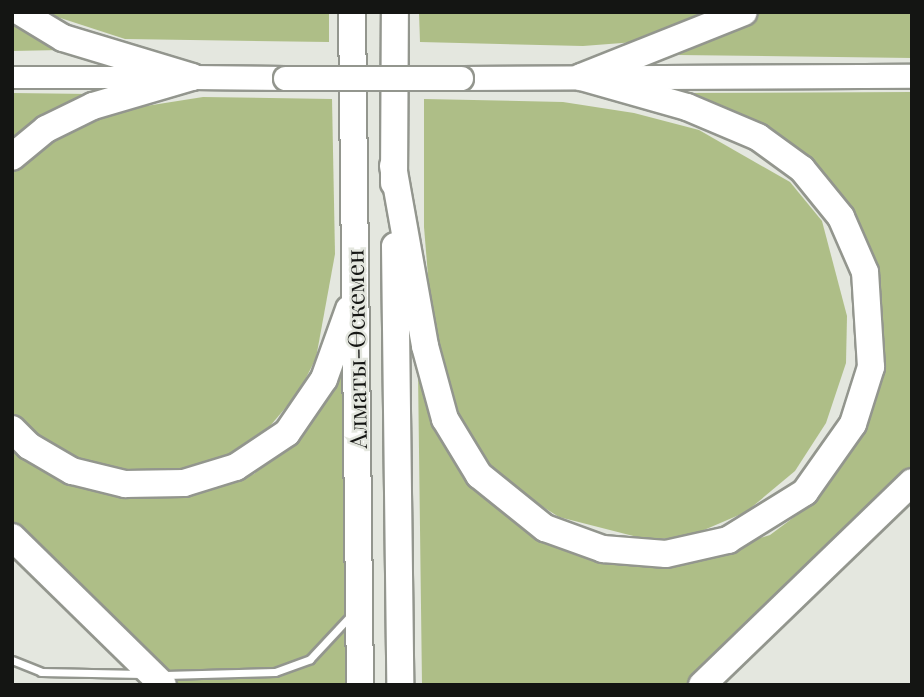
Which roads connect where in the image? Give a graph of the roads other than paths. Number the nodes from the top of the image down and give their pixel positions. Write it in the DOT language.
graph roads {
  1 [pos="20,12"];
  2 [pos="352,12"];
  3 [pos="395,12"];
  4 [pos="744,12"];
  5 [pos="912,76"];
  6 [pos="12,77"];
  7 [pos="192,77"];
  8 [pos="581,77"];
  9 [pos="12,157"];
  10 [pos="393,166"];
  11 [pos="356,290"];
  12 [pos="12,429"];
  13 [pos="912,482"];
  14 [pos="12,537"];
  15 [pos="358,605"];
  16 [pos="12,660"];
  17 [pos="158,680"];
  18 [pos="360,685"];
  19 [pos="400,685"];
  20 [pos="702,685"];
  1 -- 7 [label="highway"];
  2 -- 11 [label="highway, Алматы-Өскемен"];
  3 -- 10 [label="highway, Алматы-Өскемен"];
  4 -- 8 [label="highway"];
  5 -- 8 [label="main road"];
  6 -- 7 [label="main road"];
  7 -- 8 [label="main road, bridge"];
  7 -- 9 [label="highway"];
  8 -- 10 [label="highway"];
  10 -- 19 [label="highway, Алматы-Өскемен"];
  11 -- 12 [label="highway"];
  11 -- 15 [label="highway, Алматы-Өскемен"];
  13 -- 20 [label="highway"];
  14 -- 17 [label="highway"];
  15 -- 17 [label="lane"];
  15 -- 18 [label="highway, Алматы-Өскемен"];
  16 -- 17 [label="lane"];
}
